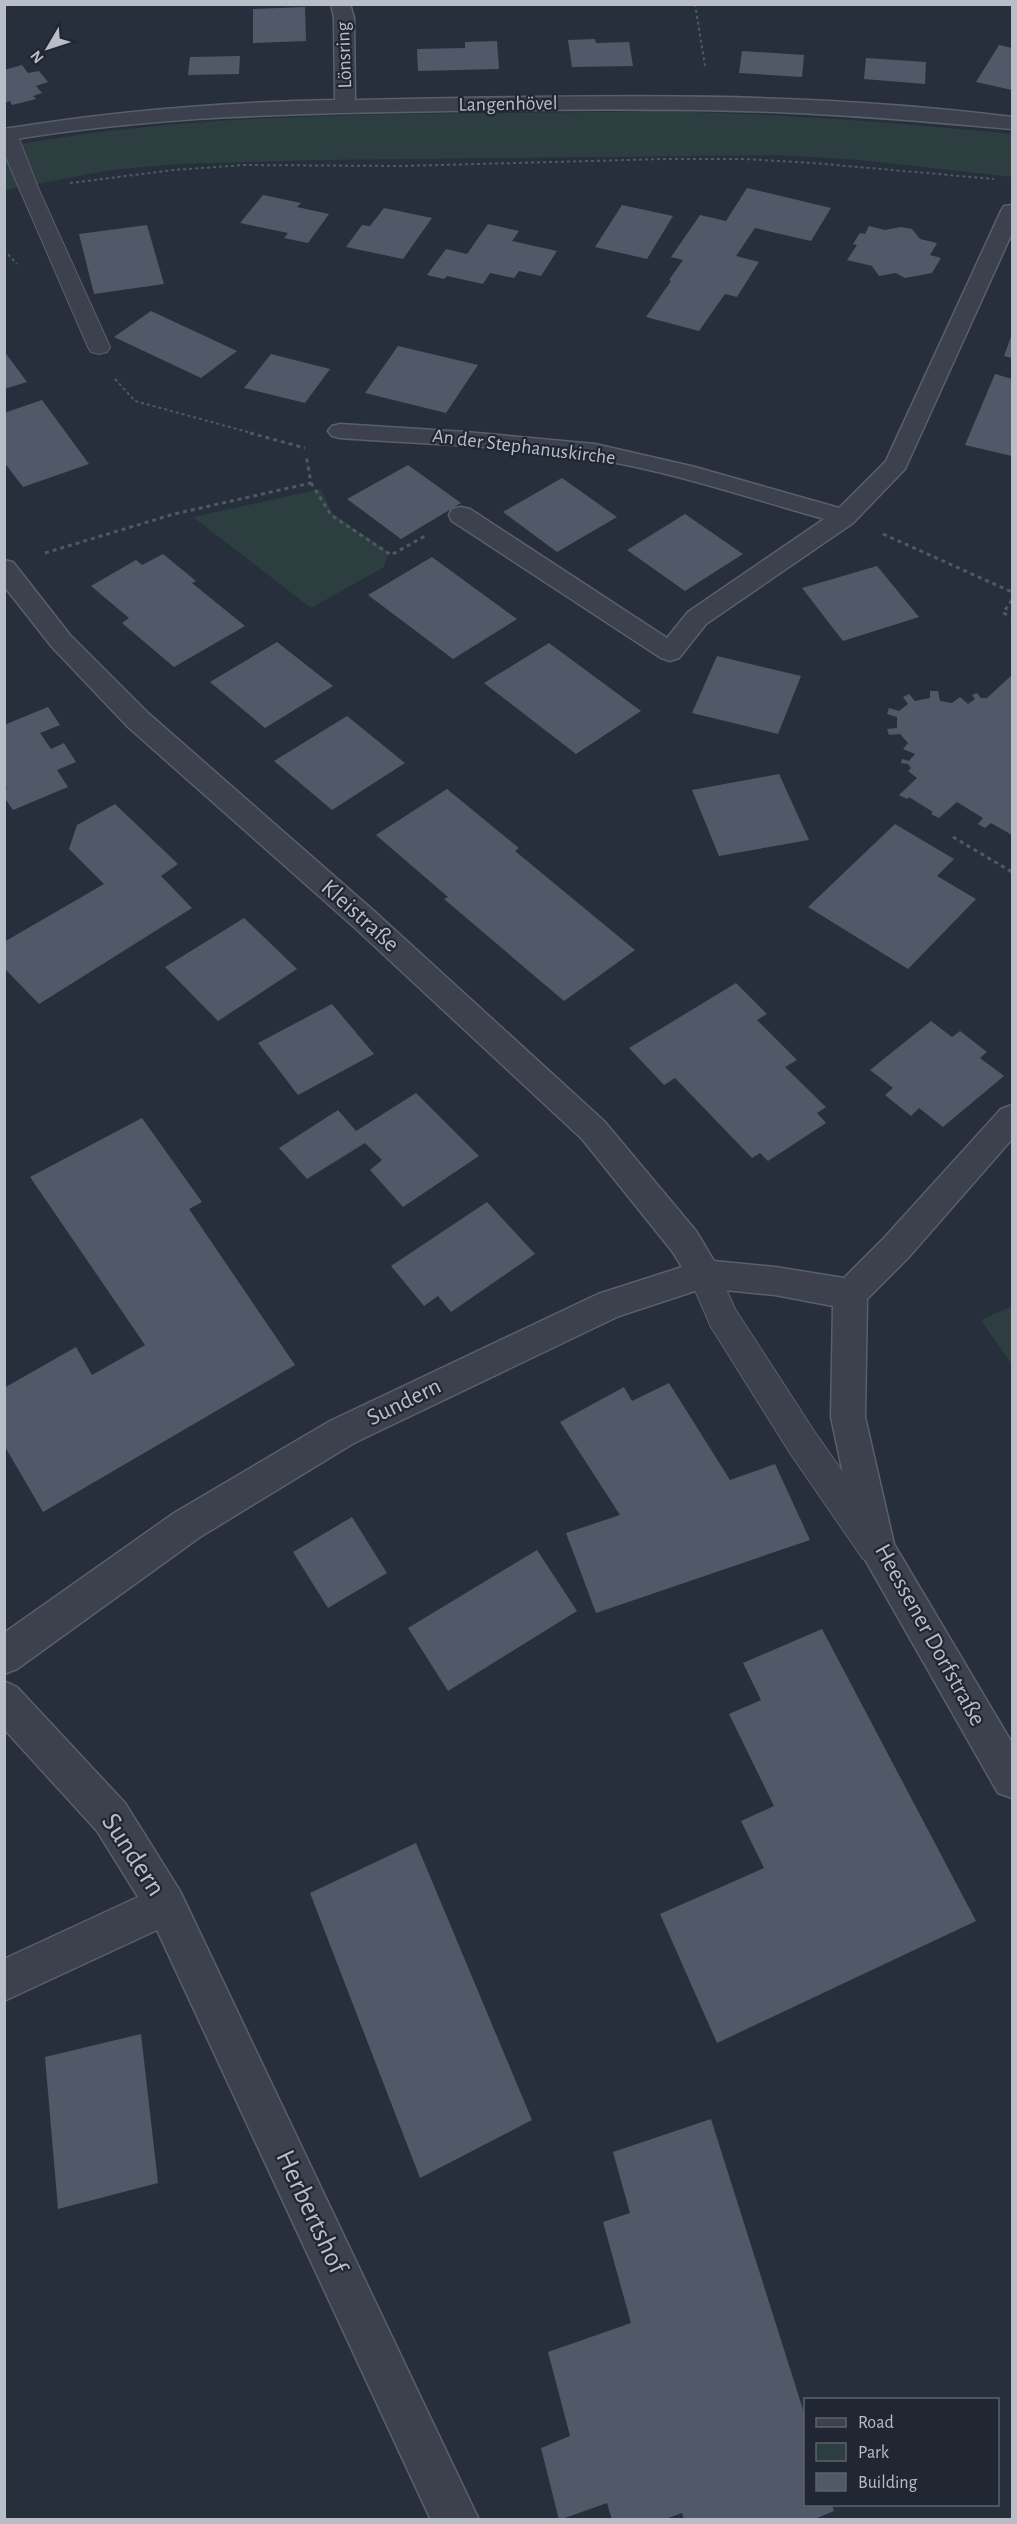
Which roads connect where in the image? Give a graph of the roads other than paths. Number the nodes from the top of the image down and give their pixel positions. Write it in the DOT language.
graph roads {
  1 [pos="340,4"];
  2 [pos="345,105"];
  3 [pos="1012,123"];
  4 [pos="6,134"];
  5 [pos="1012,211"];
  6 [pos="99,347"];
  7 [pos="340,430"];
  8 [pos="461,515"];
  9 [pos="844,517"];
  10 [pos="4,567"];
  11 [pos="1012,1118"];
  12 [pos="704,1274"];
  13 [pos="850,1294"];
  14 [pos="877,1549"];
  15 [pos="4,1656"];
  16 [pos="4,1700"];
  17 [pos="1012,1779"];
  18 [pos="166,1905"];
  19 [pos="4,1981"];
  20 [pos="456,2520"];
  1 -- 2 [label="street, Lönsring"];
  2 -- 3 [label="street, Langenhövel"];
  2 -- 4 [label="street, Langenhövel"];
  4 -- 6 [label="lane"];
  5 -- 9 [label="street"];
  7 -- 9 [label="street, An der Stephanuskirche"];
  8 -- 9 [label="street"];
  10 -- 12 [label="street, Kleistraße"];
  11 -- 13 [label="street"];
  12 -- 13 [label="street, Sundern"];
  12 -- 14 [label="lane"];
  12 -- 15 [label="street, Sundern"];
  13 -- 14 [label="street, Heessener Dorfstraße"];
  14 -- 17 [label="street, Heessener Dorfstraße"];
  16 -- 18 [label="street, Sundern"];
  18 -- 19 [label="street, Sundern"];
  18 -- 20 [label="street, Herbertshof"];
}
